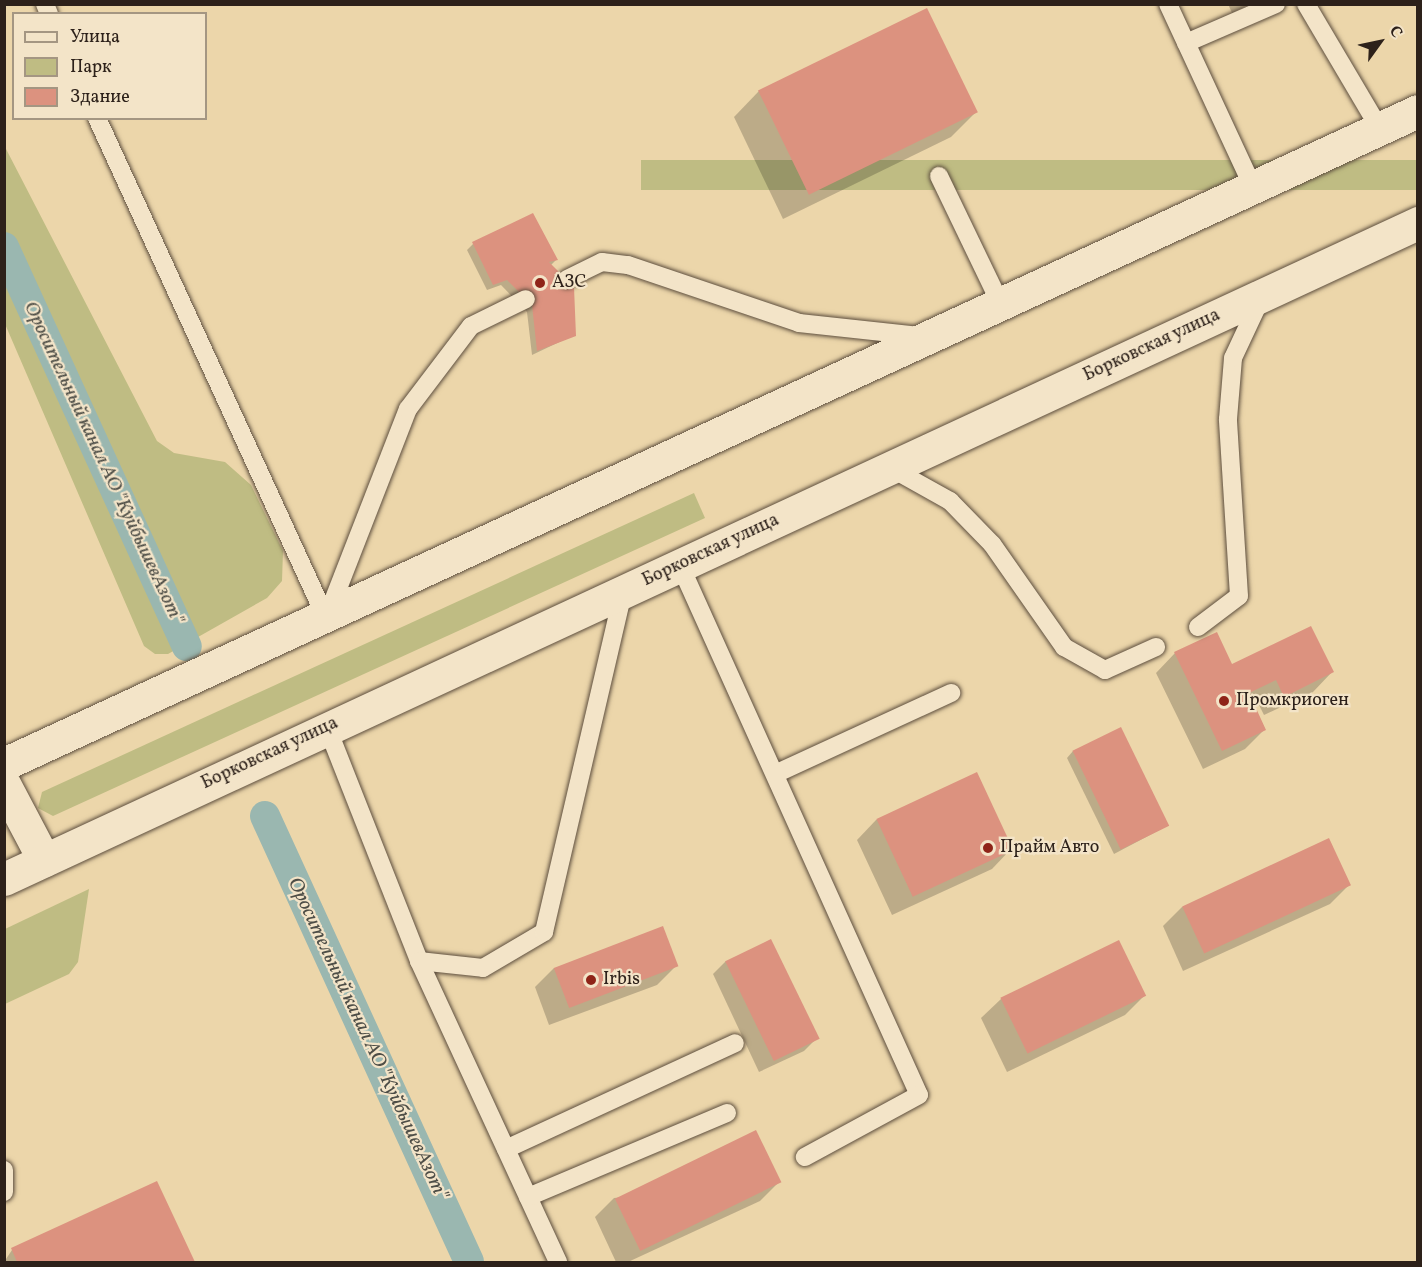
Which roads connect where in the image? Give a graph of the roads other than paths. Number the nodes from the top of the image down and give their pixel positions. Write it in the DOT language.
graph roads {
  1 [pos="1168,4"];
  2 [pos="1276,4"];
  3 [pos="1306,4"];
  4 [pos="1186,43"];
  5 [pos="1418,111"];
  6 [pos="98,120"];
  7 [pos="1380,129"];
  8 [pos="939,176"];
  9 [pos="1253,187"];
  10 [pos="1418,223"];
  11 [pos="567,279"];
  12 [pos="1263,294"];
  13 [pos="526,299"];
  14 [pos="1000,303"];
  15 [pos="927,337"];
  16 [pos="889,467"];
  17 [pos="680,565"];
  18 [pos="623,592"];
  19 [pos="326,618"];
  20 [pos="1198,627"];
  21 [pos="1156,647"];
  22 [pos="951,693"];
  23 [pos="327,728"];
  24 [pos="4,764"];
  25 [pos="775,774"];
  26 [pos="4,784"];
  27 [pos="44,860"];
  28 [pos="4,879"];
  29 [pos="419,962"];
  30 [pos="735,1043"];
  31 [pos="727,1113"];
  32 [pos="506,1149"];
  33 [pos="805,1157"];
  34 [pos="4,1170"];
  35 [pos="4,1192"];
  36 [pos="528,1197"];
  37 [pos="558,1263"];
  1 -- 4 [label="lane"];
  2 -- 4 [label="lane"];
  3 -- 7 [label="lane"];
  4 -- 9 [label="lane"];
  5 -- 7 [label="main road"];
  6 -- 19 [label="lane"];
  7 -- 9 [label="main road"];
  8 -- 14 [label="lane"];
  9 -- 14 [label="main road"];
  10 -- 12 [label="main road, Борковская улица"];
  11 -- 15 [label="lane"];
  12 -- 16 [label="main road, Борковская улица"];
  12 -- 20 [label="lane"];
  13 -- 19 [label="lane"];
  14 -- 15 [label="main road"];
  15 -- 19 [label="main road"];
  16 -- 17 [label="main road, Борковская улица"];
  16 -- 21 [label="lane"];
  17 -- 18 [label="main road, Борковская улица"];
  17 -- 25 [label="lane"];
  18 -- 23 [label="main road, Борковская улица"];
  18 -- 29 [label="lane"];
  19 -- 24 [label="main road"];
  22 -- 25 [label="lane"];
  23 -- 27 [label="main road, Борковская улица"];
  23 -- 29 [label="lane"];
  25 -- 33 [label="lane"];
  26 -- 27 [label="main road"];
  27 -- 28 [label="main road, Борковская улица"];
  29 -- 32 [label="lane"];
  30 -- 32 [label="lane"];
  31 -- 36 [label="lane"];
  32 -- 36 [label="lane"];
  34 -- 35 [label="lane"];
  36 -- 37 [label="lane"];
}
